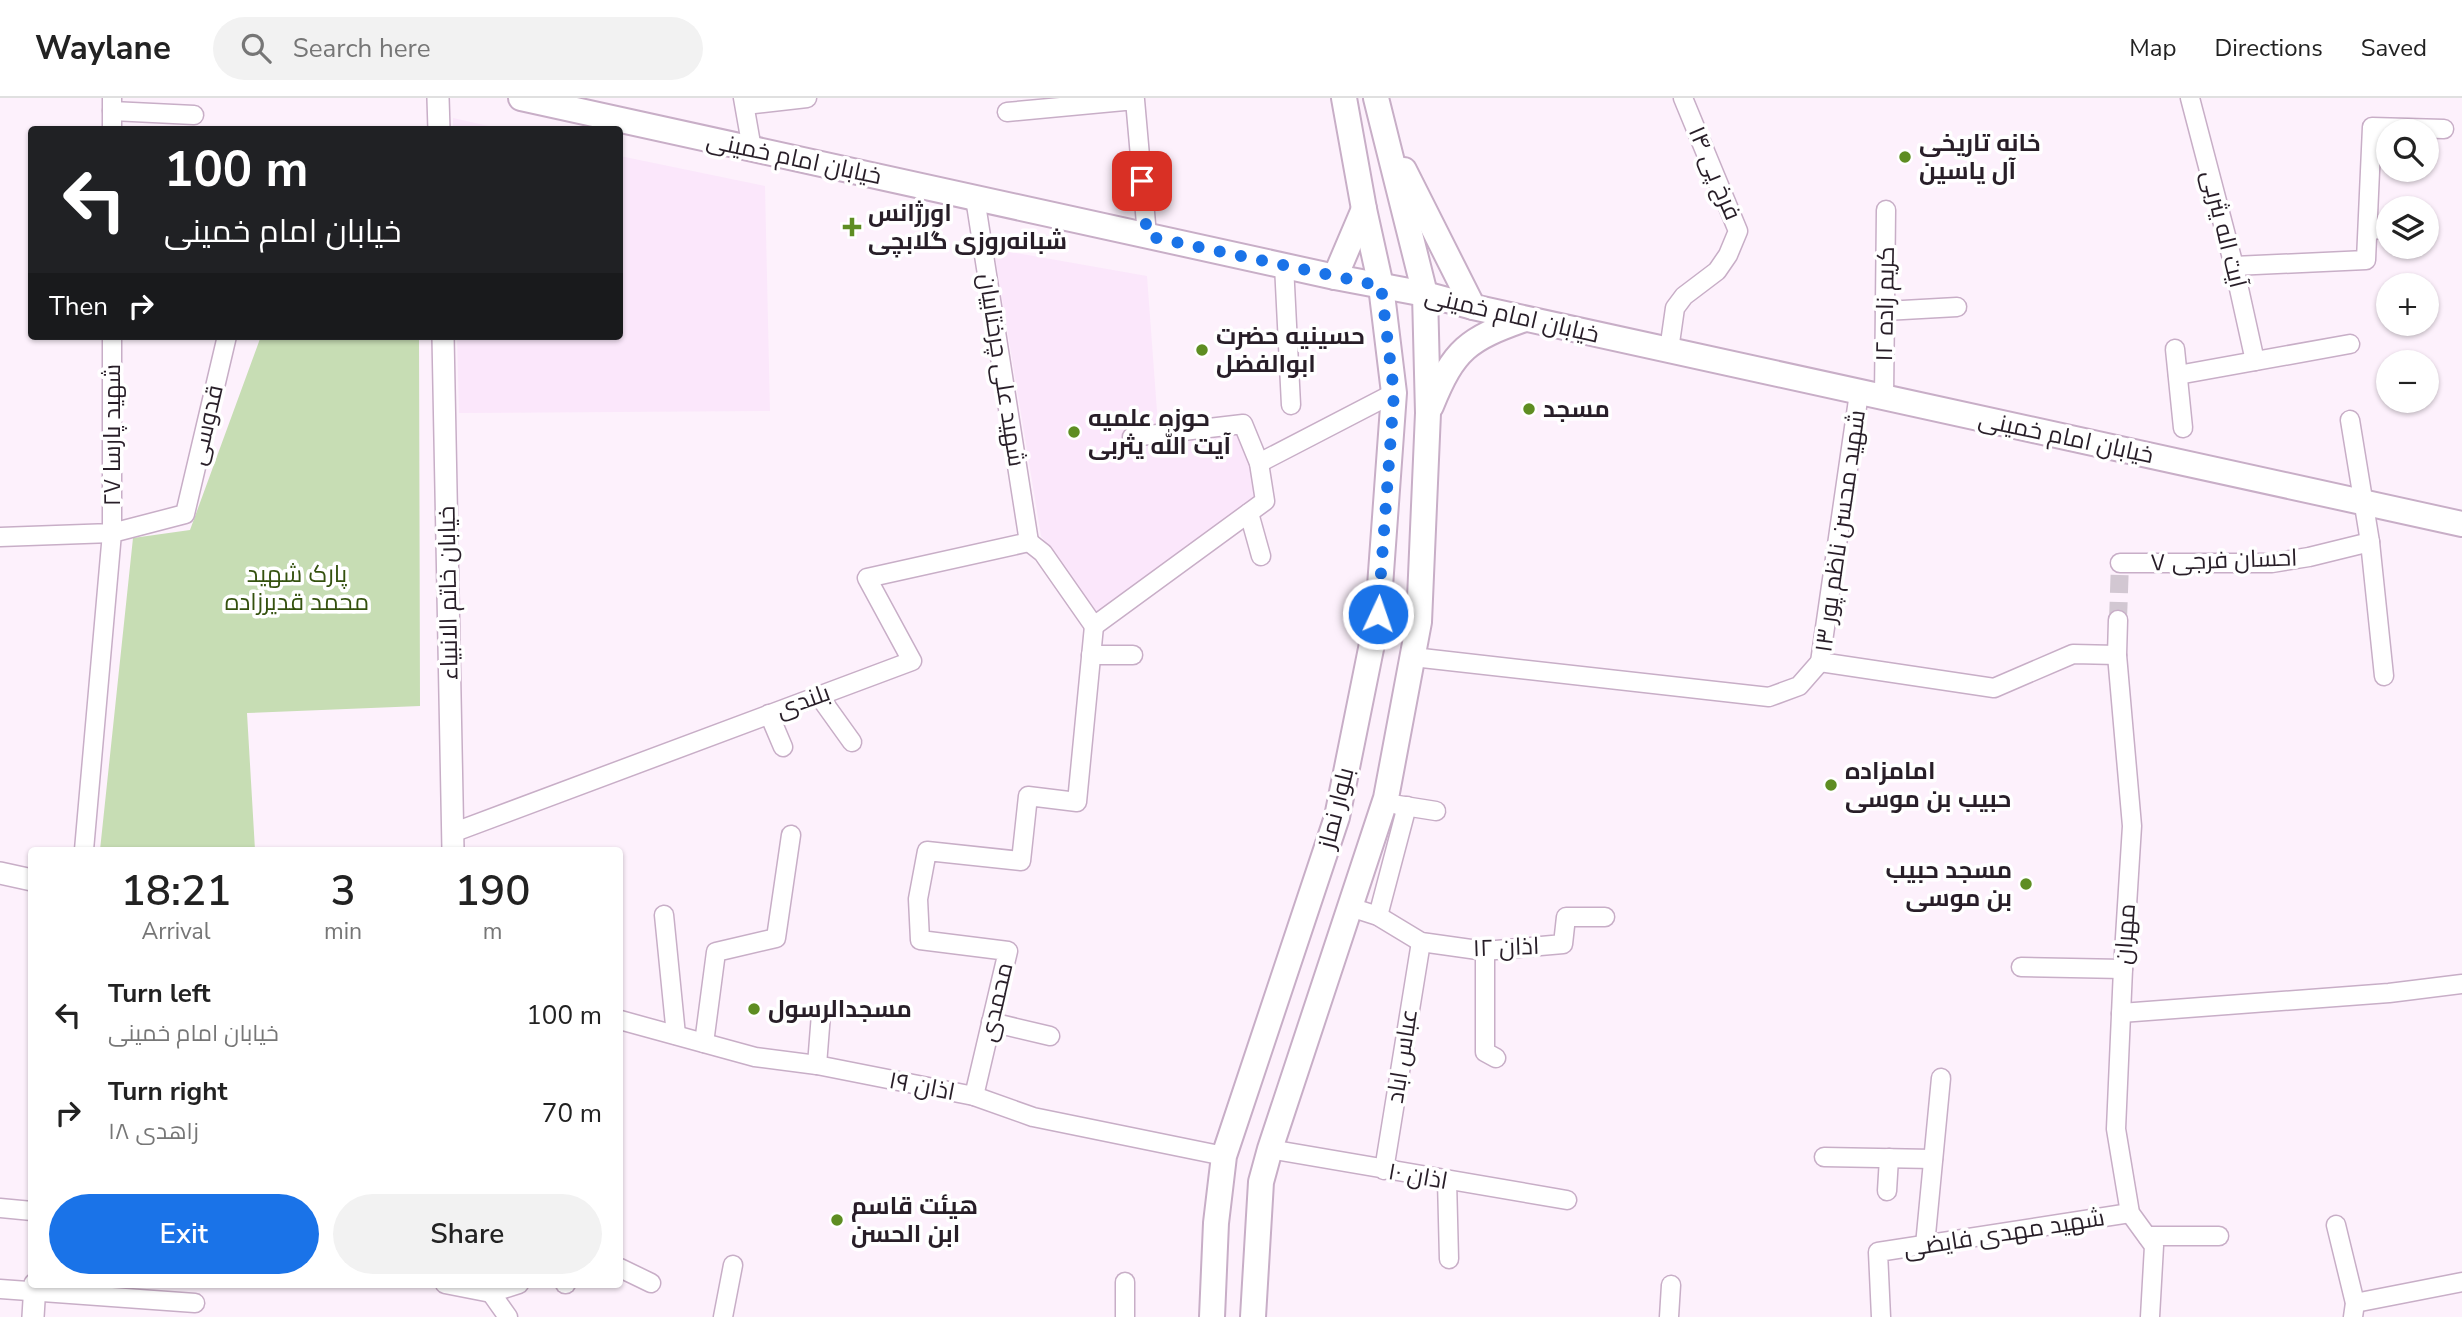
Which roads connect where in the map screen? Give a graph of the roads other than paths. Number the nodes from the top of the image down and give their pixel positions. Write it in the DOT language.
graph roads {
  1 [pos="438,98"];
  2 [pos="521,98"];
  3 [pos="807,98"];
  4 [pos="1344,98"];
  5 [pos="1376,98"];
  6 [pos="1683,98"];
  7 [pos="2190,98"];
  8 [pos="546,101"];
  9 [pos="744,102"];
  10 [pos="112,105"];
  11 [pos="1007,112"];
  12 [pos="194,115"];
  13 [pos="112,126"];
  14 [pos="439,126"];
  15 [pos="1350,127"];
  16 [pos="1382,127"];
  17 [pos="2444,129"];
  18 [pos="752,149"];
  19 [pos="975,198"];
  20 [pos="1364,209"];
  21 [pos="1886,210"];
  22 [pos="2368,229"];
  23 [pos="2376,229"];
  24 [pos="1147,236"];
  25 [pos="1284,265"];
  26 [pos="2234,266"];
  27 [pos="1335,277"];
  28 [pos="1381,286"];
  29 [pos="1425,294"];
  30 [pos="1473,307"];
  31 [pos="1957,307"];
  32 [pos="1885,311"];
  33 [pos="1525,318"];
  34 [pos="112,340"];
  35 [pos="226,340"];
  36 [pos="443,340"];
  37 [pos="2350,344"];
  38 [pos="2175,349"];
  39 [pos="1670,350"];
  40 [pos="2255,361"];
  41 [pos="2178,375"];
  42 [pos="1394,393"];
  43 [pos="1859,393"];
  44 [pos="1884,397"];
  45 [pos="1291,405"];
  46 [pos="1428,413"];
  47 [pos="2350,419"];
  48 [pos="2183,428"];
  49 [pos="1132,437"];
  50 [pos="1388,450"];
  51 [pos="1427,454"];
  52 [pos="1259,463"];
  53 [pos="2363,503"];
  54 [pos="1249,513"];
  55 [pos="2462,524"];
  56 [pos="112,533"];
  57 [pos="0,537"];
  58 [pos="1029,542"];
  59 [pos="2370,542"];
  60 [pos="1261,556"];
  61 [pos="2120,563"];
  62 [pos="2118,620"];
  63 [pos="1094,626"];
  64 [pos="1091,655"];
  65 [pos="1133,655"];
  66 [pos="2117,655"];
  67 [pos="1413,657"];
  68 [pos="1820,662"];
  69 [pos="2384,676"];
  70 [pos="819,696"];
  71 [pos="769,715"];
  72 [pos="852,742"];
  73 [pos="782,747"];
  74 [pos="1396,805"];
  75 [pos="1436,811"];
  76 [pos="791,835"];
  77 [pos="452,842"];
  78 [pos="84,847"];
  79 [pos="0,873"];
  80 [pos="28,879"];
  81 [pos="1350,906"];
  82 [pos="664,915"];
  83 [pos="1378,916"];
  84 [pos="1605,917"];
  85 [pos="1422,942"];
  86 [pos="1485,951"];
  87 [pos="2021,967"];
  88 [pos="2123,969"];
  89 [pos="2462,984"];
  90 [pos="2121,1013"];
  91 [pos="821,1014"];
  92 [pos="623,1021"];
  93 [pos="991,1022"];
  94 [pos="676,1035"];
  95 [pos="1050,1036"];
  96 [pos="704,1043"];
  97 [pos="1496,1058"];
  98 [pos="817,1065"];
  99 [pos="1941,1079"];
  100 [pos="974,1096"];
  101 [pos="1270,1149"];
  102 [pos="1224,1156"];
  103 [pos="1824,1157"];
  104 [pos="1889,1158"];
  105 [pos="1933,1159"];
  106 [pos="1384,1170"];
  107 [pos="1447,1180"];
  108 [pos="1887,1191"];
  109 [pos="1567,1200"];
  110 [pos="0,1208"];
  111 [pos="28,1211"];
  112 [pos="2130,1213"];
  113 [pos="2336,1225"];
  114 [pos="2147,1236"];
  115 [pos="2218,1236"];
  116 [pos="1925,1245"];
  117 [pos="1450,1259"];
  118 [pos="733,1265"];
  119 [pos="623,1269"];
  120 [pos="1125,1282"];
  121 [pos="2462,1282"];
  122 [pos="651,1283"];
  123 [pos="1671,1284"];
  124 [pos="35,1288"];
  125 [pos="0,1289"];
  126 [pos="490,1289"];
  127 [pos="126,1291"];
  128 [pos="195,1303"];
  129 [pos="2354,1310"];
  130 [pos="33,1317"];
  131 [pos="508,1317"];
  132 [pos="723,1317"];
  133 [pos="1125,1317"];
  134 [pos="1212,1317"];
  135 [pos="1253,1317"];
  136 [pos="1669,1317"];
  137 [pos="1881,1317"];
  138 [pos="2150,1317"];
  1 -- 14 [label="street"];
  2 -- 8 [label="main road, خیابان امام خمینی"];
  3 -- 9 [label="street"];
  4 -- 15 [label="main road, بلوار نماز"];
  5 -- 16 [label="main road"];
  6 -- 39 [label="street, فرخ پی ۱۴"];
  7 -- 26 [label="street, آیت اله یثربی"];
  8 -- 18 [label="main road, خیابان امام خمینی"];
  9 -- 18 [label="street"];
  10 -- 12 [label="street"];
  10 -- 13 [label="street"];
  11 -- 24 [label="street"];
  15 -- 16 [label="main road"];
  15 -- 20 [label="main road, بلوار نماز"];
  16 -- 29 [label="main road, بلوار نماز"];
  16 -- 30 [label="main road"];
  17 -- 22 [label="street"];
  18 -- 19 [label="main road, خیابان امام خمینی"];
  19 -- 24 [label="main road, خیابان امام خمینی"];
  19 -- 58 [label="street, شهید علی چرختابیان"];
  20 -- 27 [label="main road"];
  20 -- 28 [label="main road, بلوار نماز"];
  21 -- 32 [label="street, کریم زاده ۱۲"];
  22 -- 23 [label="street"];
  22 -- 26 [label="street"];
  24 -- 25 [label="main road, خیابان امام خمینی"];
  25 -- 27 [label="main road, خیابان امام خمینی"];
  25 -- 45 [label="street"];
  26 -- 40 [label="street, آیت اله یثربی"];
  27 -- 28 [label="main road, خیابان امام خمینی"];
  28 -- 29 [label="main road, خیابان امام خمینی"];
  28 -- 42 [label="main road, بلوار نماز"];
  29 -- 30 [label="main road, خیابان امام خمینی"];
  29 -- 46 [label="main road, بلوار نماز"];
  30 -- 33 [label="main road, خیابان امام خمینی"];
  31 -- 32 [label="street"];
  32 -- 44 [label="street, کریم زاده ۱۲"];
  33 -- 39 [label="main road, خیابان امام خمینی"];
  33 -- 46 [label="main road"];
  34 -- 56 [label="street, شهید پارسا ۲۷"];
  35 -- 56 [label="street, قدوسی"];
  36 -- 77 [label="street, خیابان خاتم الانبیاء"];
  37 -- 40 [label="street"];
  38 -- 41 [label="street"];
  39 -- 43 [label="main road, خیابان امام خمینی"];
  40 -- 41 [label="street"];
  41 -- 48 [label="street"];
  42 -- 50 [label="main road, بلوار نماز"];
  42 -- 52 [label="street"];
  43 -- 44 [label="main road, خیابان امام خمینی"];
  43 -- 68 [label="street, شهید محسن ناظم پور ۱۳"];
  44 -- 53 [label="main road, خیابان امام خمینی"];
  46 -- 51 [label="main road, بلوار نماز"];
  47 -- 53 [label="street"];
  49 -- 52 [label="street"];
  50 -- 51 [label="main road"];
  50 -- 102 [label="main road, بلوار نماز"];
  51 -- 67 [label="main road, بلوار نماز"];
  52 -- 54 [label="street"];
  53 -- 55 [label="main road, خیابان امام خمینی"];
  53 -- 59 [label="street"];
  54 -- 60 [label="street"];
  54 -- 63 [label="street"];
  56 -- 57 [label="street"];
  56 -- 78 [label="street, شهید پارسا ۲۷"];
  58 -- 63 [label="street"];
  58 -- 70 [label="street, بلندی"];
  59 -- 61 [label="street, احسان فرجی ۷"];
  59 -- 69 [label="street"];
  62 -- 66 [label="street, مهران"];
  63 -- 64 [label="street"];
  64 -- 65 [label="street"];
  64 -- 93 [label="street, محمدی"];
  66 -- 68 [label="street, شهید محسن ناظم پور ۱۳"];
  66 -- 88 [label="street, مهران"];
  67 -- 68 [label="street"];
  67 -- 74 [label="main road, بلوار نماز"];
  70 -- 71 [label="street, بلندی"];
  70 -- 72 [label="street"];
  71 -- 73 [label="street"];
  71 -- 77 [label="street, بلندی"];
  74 -- 75 [label="street"];
  74 -- 81 [label="main road, بلوار نماز"];
  74 -- 83 [label="street"];
  76 -- 96 [label="street"];
  79 -- 80 [label="street"];
  81 -- 83 [label="street, اذان ۱۲"];
  81 -- 101 [label="main road, بلوار نماز"];
  82 -- 94 [label="street"];
  83 -- 85 [label="street, اذان ۱۲"];
  84 -- 86 [label="street, اذان ۱۲"];
  85 -- 86 [label="street, اذان ۱۲"];
  85 -- 106 [label="street, عباس اباد"];
  86 -- 97 [label="street"];
  87 -- 88 [label="street"];
  88 -- 90 [label="street, مهران"];
  89 -- 90 [label="street"];
  90 -- 112 [label="street, مهران"];
  91 -- 98 [label="street"];
  92 -- 94 [label="street, اذان ۱۹"];
  93 -- 95 [label="street"];
  93 -- 100 [label="street, محمدی"];
  94 -- 96 [label="street, اذان ۱۹"];
  96 -- 98 [label="street, اذان ۱۹"];
  98 -- 100 [label="street, اذان ۱۹"];
  99 -- 105 [label="street"];
  100 -- 102 [label="street, اذان ۱۹"];
  101 -- 106 [label="street, اذان ۱۰"];
  101 -- 135 [label="main road, بلوار نماز"];
  102 -- 134 [label="main road, بلوار نماز"];
  103 -- 104 [label="street"];
  104 -- 105 [label="street"];
  104 -- 108 [label="street"];
  105 -- 116 [label="street"];
  106 -- 107 [label="street, اذان ۱۰"];
  107 -- 109 [label="street, اذان ۱۰"];
  107 -- 117 [label="street"];
  110 -- 111 [label="street"];
  112 -- 114 [label="street"];
  112 -- 116 [label="street, شهید مهدی فایضی"];
  113 -- 129 [label="street"];
  114 -- 115 [label="street"];
  114 -- 138 [label="street"];
  116 -- 137 [label="street, شهید مهدی فایضی"];
  118 -- 132 [label="street"];
  119 -- 122 [label="street"];
  120 -- 133 [label="street"];
  121 -- 129 [label="street"];
  123 -- 136 [label="street"];
  124 -- 125 [label="street"];
  124 -- 127 [label="street"];
  124 -- 130 [label="street"];
  126 -- 131 [label="street"];
  127 -- 128 [label="street"];
}
